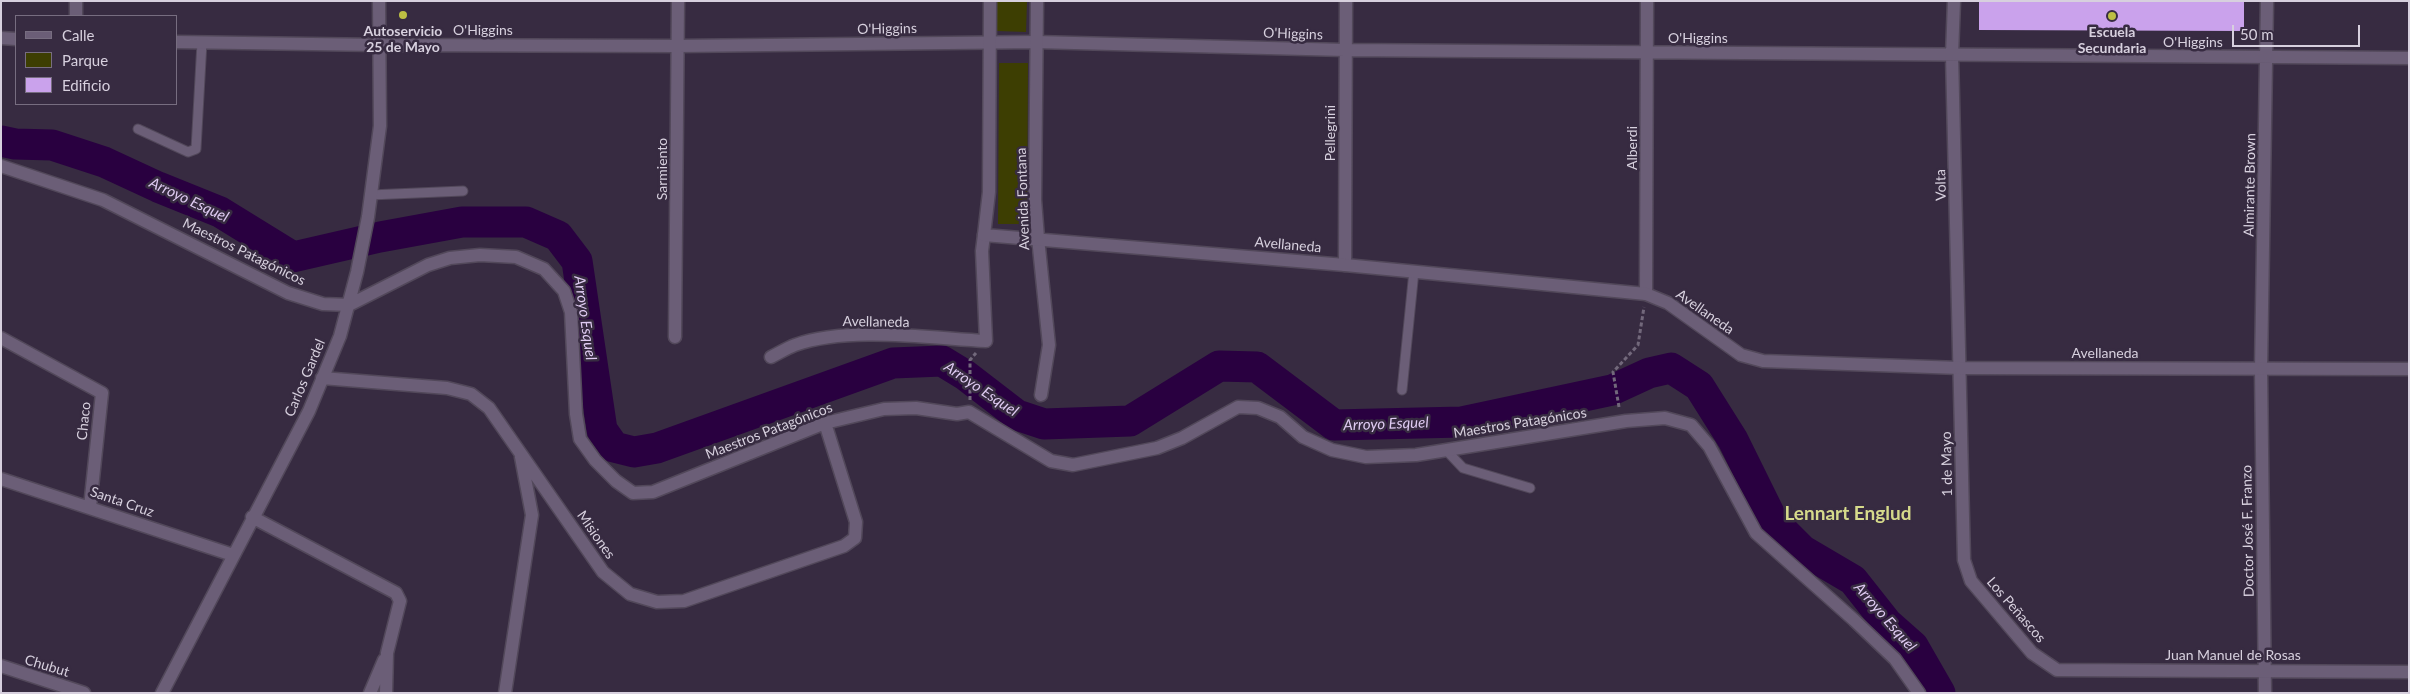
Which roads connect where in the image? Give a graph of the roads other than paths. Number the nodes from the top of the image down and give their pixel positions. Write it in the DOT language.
graph roads {
  1 [pos="76,1"];
  2 [pos="379,1"];
  3 [pos="678,1"];
  4 [pos="990,1"];
  5 [pos="1037,1"];
  6 [pos="1346,1"];
  7 [pos="1647,1"];
  8 [pos="1954,1"];
  9 [pos="2267,1"];
  10 [pos="76,15"];
  11 [pos="1,38"];
  12 [pos="15,38"];
  13 [pos="178,42"];
  14 [pos="202,42"];
  15 [pos="990,42"];
  16 [pos="1036,42"];
  17 [pos="379,45"];
  18 [pos="678,46"];
  19 [pos="1345,50"];
  20 [pos="1647,52"];
  21 [pos="1952,55"];
  22 [pos="2267,58"];
  23 [pos="2409,58"];
  24 [pos="138,129"];
  25 [pos="1,166"];
  26 [pos="463,191"];
  27 [pos="370,195"];
  28 [pos="984,235"];
  29 [pos="1038,238"];
  30 [pos="1345,265"];
  31 [pos="1414,271"];
  32 [pos="1646,294"];
  33 [pos="349,305"];
  34 [pos="675,337"];
  35 [pos="1,338"];
  36 [pos="771,358"];
  37 [pos="1960,368"];
  38 [pos="2261,369"];
  39 [pos="2409,369"];
  40 [pos="322,378"];
  41 [pos="1402,390"];
  42 [pos="1041,395"];
  43 [pos="825,423"];
  44 [pos="1446,450"];
  45 [pos="520,452"];
  46 [pos="1,478"];
  47 [pos="1530,488"];
  48 [pos="90,506"];
  49 [pos="252,517"];
  50 [pos="233,555"];
  51 [pos="1964,560"];
  52 [pos="387,653"];
  53 [pos="1,666"];
  54 [pos="2057,670"];
  55 [pos="2265,670"];
  56 [pos="2409,672"];
  57 [pos="84,693"];
  58 [pos="162,693"];
  59 [pos="370,693"];
  60 [pos="386,693"];
  61 [pos="505,693"];
  62 [pos="1920,693"];
  63 [pos="2265,693"];
  1 -- 10 [label="street"];
  2 -- 17 [label="street, Carlos Gardel"];
  3 -- 18 [label="street, Sarmiento"];
  4 -- 15 [label="street"];
  5 -- 16 [label="street, Avenida Fontana"];
  6 -- 19 [label="street, Pellegrini"];
  7 -- 20 [label="street, Alberdi"];
  8 -- 21 [label="street, Volta"];
  9 -- 22 [label="street, Almirante Brown"];
  11 -- 12 [label="street"];
  13 -- 14 [label="street, O'Higgins"];
  14 -- 17 [label="street, O'Higgins"];
  14 -- 24 [label="lane"];
  15 -- 16 [label="street, O'Higgins"];
  15 -- 18 [label="street, O'Higgins"];
  15 -- 28 [label="street"];
  16 -- 19 [label="street, O'Higgins"];
  16 -- 29 [label="street, Avenida Fontana"];
  17 -- 18 [label="street, O'Higgins"];
  17 -- 27 [label="street, Carlos Gardel"];
  18 -- 34 [label="street, Sarmiento"];
  19 -- 20 [label="street, O'Higgins"];
  19 -- 30 [label="street, Pellegrini"];
  20 -- 21 [label="street, O'Higgins"];
  20 -- 32 [label="street, Alberdi"];
  21 -- 22 [label="street, O'Higgins"];
  21 -- 37 [label="street, Volta"];
  22 -- 23 [label="street, O'Higgins"];
  22 -- 38 [label="street, Almirante Brown"];
  25 -- 33 [label="street, Maestros Patagónicos"];
  26 -- 27 [label="lane"];
  27 -- 33 [label="street, Carlos Gardel"];
  28 -- 29 [label="street, Avellaneda"];
  28 -- 36 [label="street, Avellaneda"];
  29 -- 30 [label="street, Avellaneda"];
  29 -- 42 [label="street, Avenida Fontana"];
  30 -- 31 [label="street, Avellaneda"];
  31 -- 32 [label="street, Avellaneda"];
  31 -- 41 [label="lane"];
  32 -- 37 [label="street, Avellaneda"];
  33 -- 40 [label="street, Carlos Gardel"];
  33 -- 43 [label="street, Maestros Patagónicos"];
  35 -- 48 [label="street, Chaco"];
  37 -- 38 [label="street, Avellaneda"];
  37 -- 51 [label="street, 1 de Mayo"];
  38 -- 39 [label="street, Avellaneda"];
  38 -- 55 [label="street, Doctor José F. Franzo"];
  40 -- 45 [label="street, Misiones"];
  40 -- 49 [label="street, Carlos Gardel"];
  43 -- 44 [label="street, Maestros Patagónicos"];
  43 -- 45 [label="street, Misiones"];
  44 -- 47 [label="lane"];
  44 -- 62 [label="street, Maestros Patagónicos"];
  45 -- 61 [label="street"];
  46 -- 48 [label="street, Santa Cruz"];
  48 -- 50 [label="street, Santa Cruz"];
  49 -- 50 [label="street, Carlos Gardel"];
  49 -- 52 [label="street"];
  50 -- 58 [label="street, Carlos Gardel"];
  51 -- 54 [label="street, Los Peñascos"];
  52 -- 59 [label="street"];
  52 -- 60 [label="street"];
  53 -- 57 [label="street, Chubut"];
  54 -- 55 [label="street, Juan Manuel de Rosas"];
  55 -- 56 [label="street, Juan Manuel de Rosas"];
  55 -- 63 [label="street, Doctor José F. Franzo"];
}
